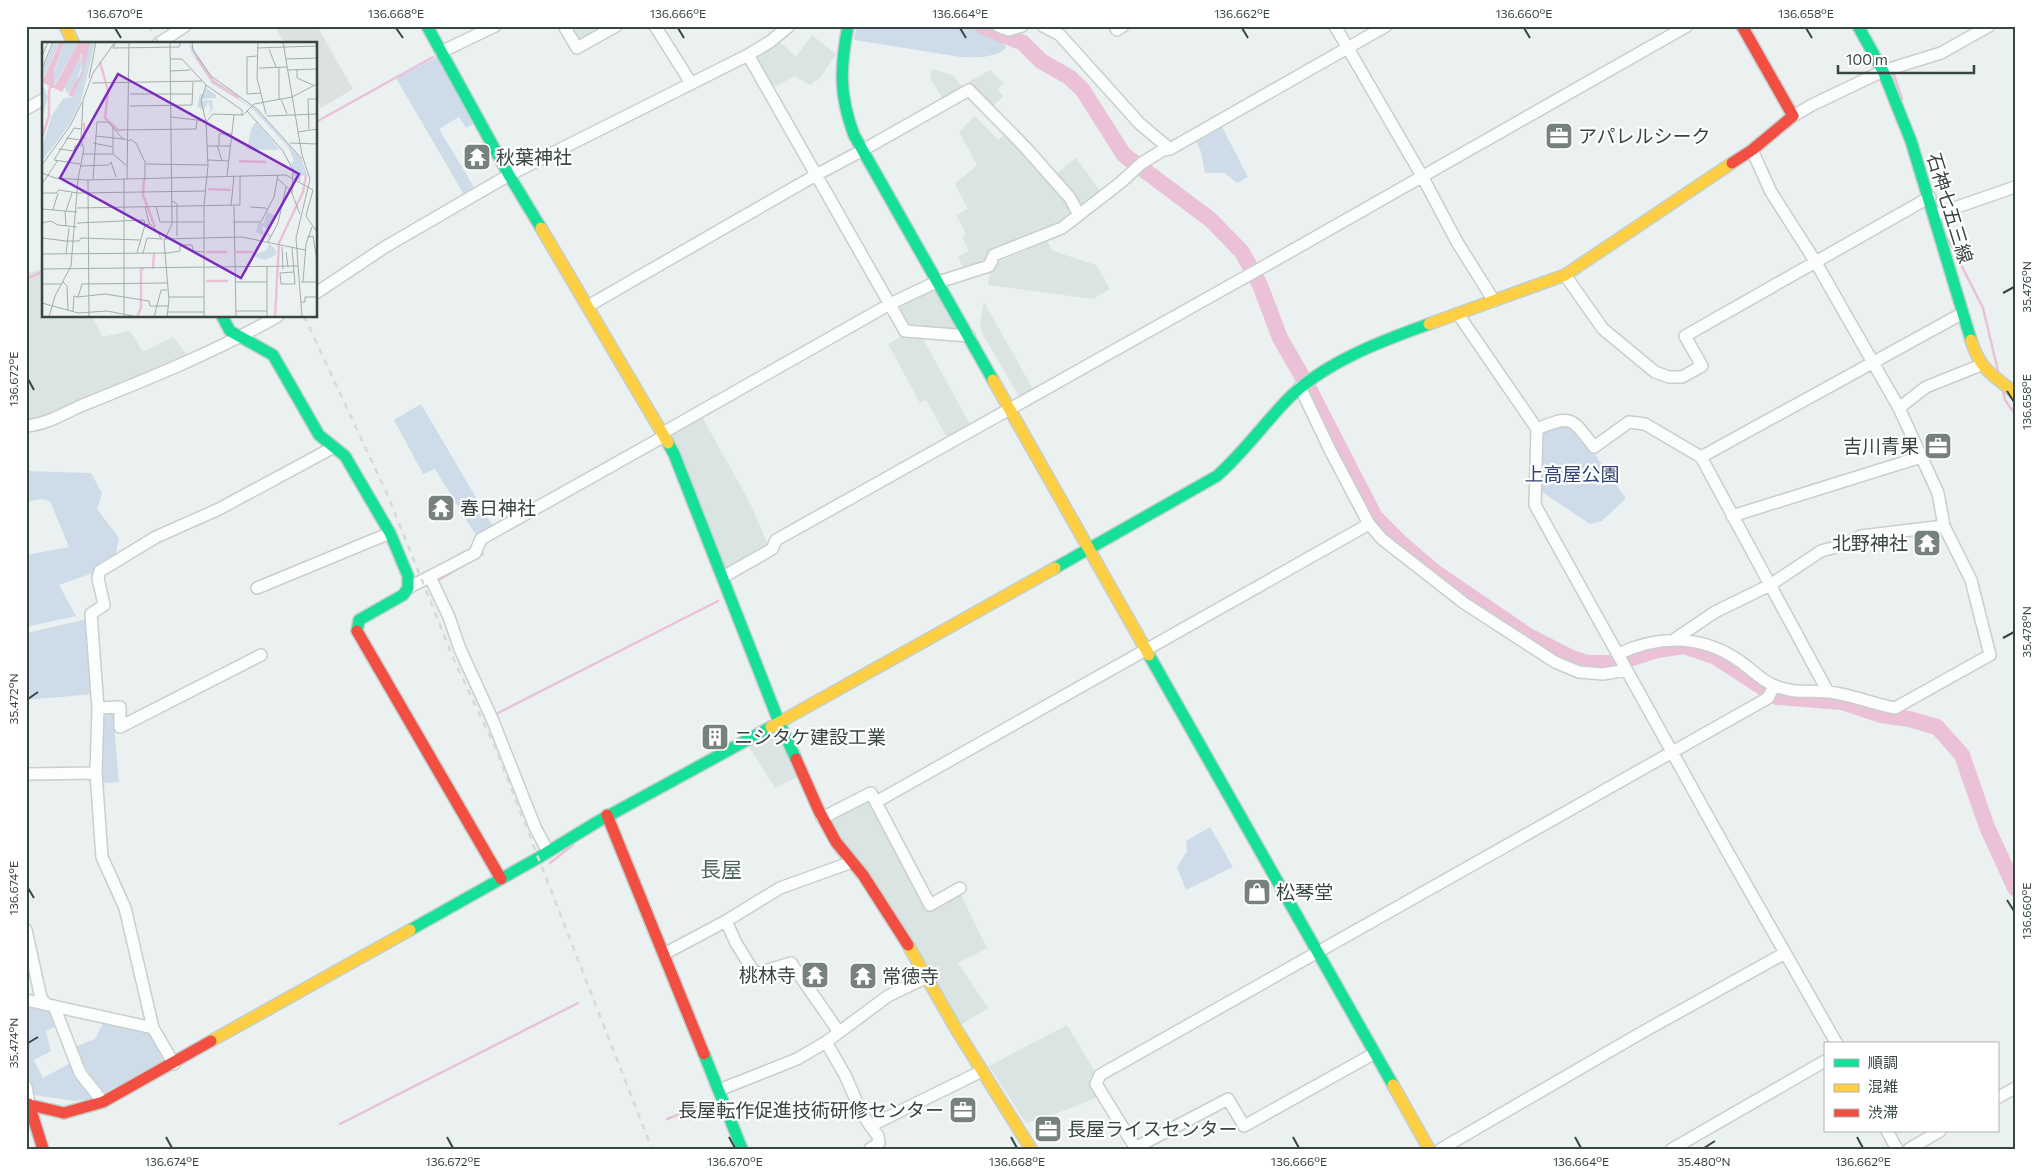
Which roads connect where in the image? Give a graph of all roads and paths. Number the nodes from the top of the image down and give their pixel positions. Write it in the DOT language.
graph roads {
  1 [pos="64,26"];
  2 [pos="186,26"];
  3 [pos="427,26"];
  4 [pos="495,26"];
  5 [pos="564,26"];
  6 [pos="616,26"];
  7 [pos="655,26"];
  8 [pos="789,26"];
  9 [pos="848,26"];
  10 [pos="998,26"];
  11 [pos="1022,26"];
  12 [pos="1043,26"];
  13 [pos="1115,26"];
  14 [pos="1122,26"];
  15 [pos="1335,26"];
  16 [pos="1386,26"];
  17 [pos="1687,26"];
  18 [pos="1742,26"];
  19 [pos="1858,26"];
  20 [pos="1989,26"];
  21 [pos="73,42"];
  22 [pos="161,42"];
  23 [pos="1347,48"];
  24 [pos="441,52"];
  25 [pos="748,55"];
  26 [pos="1882,71"];
  27 [pos="691,83"];
  28 [pos="42,100"];
  29 [pos="26,109"];
  30 [pos="1793,116"];
  31 [pos="1170,149"];
  32 [pos="863,150"];
  33 [pos="1752,150"];
  34 [pos="509,175"];
  35 [pos="816,175"];
  36 [pos="1422,176"];
  37 [pos="2015,187"];
  38 [pos="1930,197"];
  39 [pos="1079,215"];
  40 [pos="1934,215"];
  41 [pos="1816,261"];
  42 [pos="1565,275"];
  43 [pos="938,283"];
  44 [pos="318,292"];
  45 [pos="1494,301"];
  46 [pos="890,304"];
  47 [pos="588,306"];
  48 [pos="1963,313"];
  49 [pos="1458,314"];
  50 [pos="223,318"];
  51 [pos="275,318"];
  52 [pos="969,336"];
  53 [pos="240,338"];
  54 [pos="1873,362"];
  55 [pos="1982,365"];
  56 [pos="1300,387"];
  57 [pos="2014,390"];
  58 [pos="1899,408"];
  59 [pos="1010,409"];
  60 [pos="26,426"];
  61 [pos="1537,429"];
  62 [pos="663,435"];
  63 [pos="334,447"];
  64 [pos="1701,457"];
  65 [pos="1921,457"];
  66 [pos="1732,516"];
  67 [pos="1369,524"];
  68 [pos="1944,526"];
  69 [pos="390,533"];
  70 [pos="1090,548"];
  71 [pos="723,577"];
  72 [pos="430,578"];
  73 [pos="1770,585"];
  74 [pos="257,588"];
  75 [pos="408,588"];
  76 [pos="1675,639"];
  77 [pos="1147,649"];
  78 [pos="1618,654"];
  79 [pos="261,655"];
  80 [pos="1626,670"];
  81 [pos="1772,691"];
  82 [pos="1828,692"];
  83 [pos="98,708"];
  84 [pos="779,722"];
  85 [pos="1673,751"];
  86 [pos="96,773"];
  87 [pos="26,774"];
  88 [pos="876,802"];
  89 [pos="607,815"];
  90 [pos="822,818"];
  91 [pos="548,852"];
  92 [pos="852,862"];
  93 [pos="501,879"];
  94 [pos="960,888"];
  95 [pos="726,921"];
  96 [pos="26,930"];
  97 [pos="1319,953"];
  98 [pos="1785,953"];
  99 [pos="664,954"];
  100 [pos="927,977"];
  101 [pos="26,1000"];
  102 [pos="50,1005"];
  103 [pos="153,1028"];
  104 [pos="839,1032"];
  105 [pos="826,1042"];
  106 [pos="1836,1042"];
  107 [pos="1375,1053"];
  108 [pos="1824,1062"];
  109 [pos="174,1064"];
  110 [pos="982,1071"];
  111 [pos="26,1088"];
  112 [pos="2015,1088"];
  113 [pos="719,1090"];
  114 [pos="1998,1097"];
  115 [pos="104,1102"];
  116 [pos="28,1104"];
  117 [pos="870,1126"];
  118 [pos="1888,1132"];
  119 [pos="1938,1132"];
  120 [pos="1134,1148"];
  121 [pos="43,1149"];
  122 [pos="742,1149"];
  123 [pos="870,1149"];
  124 [pos="1031,1149"];
  125 [pos="1430,1149"];
  126 [pos="1442,1149"];
  127 [pos="1672,1149"];
  128 [pos="1898,1149"];
  129 [pos="1909,1149"];
  1 -- 21 [label="street"];
  2 -- 22 [label="street"];
  3 -- 24 [label="street"];
  4 -- 24 [label="street"];
  5 -- 6 [label="street"];
  7 -- 27 [label="street"];
  8 -- 25 [label="street"];
  9 -- 32 [label="street"];
  10 -- 11 [label="street"];
  12 -- 31 [label="street"];
  13 -- 14 [label="street"];
  15 -- 23 [label="street"];
  16 -- 23 [label="street"];
  17 -- 36 [label="street"];
  18 -- 30 [label="street"];
  19 -- 26 [label="street, 石神七五三線"];
  20 -- 26 [label="street"];
  23 -- 31 [label="street"];
  23 -- 36 [label="street"];
  24 -- 34 [label="street"];
  25 -- 27 [label="street"];
  25 -- 35 [label="street"];
  26 -- 30 [label="street"];
  26 -- 38 [label="street, 石神七五三線"];
  27 -- 34 [label="street"];
  28 -- 29 [label="street"];
  30 -- 33 [label="street"];
  31 -- 39 [label="street"];
  32 -- 35 [label="street"];
  32 -- 39 [label="street"];
  32 -- 43 [label="street"];
  33 -- 41 [label="street"];
  33 -- 42 [label="street"];
  34 -- 44 [label="street"];
  34 -- 47 [label="street"];
  35 -- 46 [label="street"];
  35 -- 47 [label="street"];
  36 -- 45 [label="street"];
  36 -- 59 [label="street"];
  37 -- 40 [label="street"];
  38 -- 40 [label="street, 石神七五三線"];
  38 -- 41 [label="street"];
  39 -- 43 [label="street"];
  40 -- 48 [label="street, 石神七五三線"];
  41 -- 42 [label="street"];
  41 -- 54 [label="street"];
  42 -- 45 [label="street"];
  43 -- 46 [label="street"];
  43 -- 52 [label="street"];
  45 -- 49 [label="street"];
  46 -- 52 [label="street"];
  46 -- 62 [label="street"];
  47 -- 62 [label="street"];
  48 -- 54 [label="street"];
  48 -- 55 [label="street, 石神七五三線"];
  49 -- 56 [label="street"];
  49 -- 61 [label="street"];
  50 -- 53 [label="street"];
  51 -- 53 [label="street"];
  52 -- 59 [label="street"];
  53 -- 60 [label="street"];
  53 -- 63 [label="street"];
  54 -- 58 [label="street"];
  54 -- 64 [label="street"];
  55 -- 57 [label="street, 石神七五三線"];
  55 -- 58 [label="street"];
  56 -- 67 [label="street"];
  56 -- 70 [label="street"];
  58 -- 65 [label="street"];
  59 -- 70 [label="street"];
  59 -- 71 [label="street"];
  61 -- 64 [label="street"];
  61 -- 78 [label="street"];
  62 -- 71 [label="street"];
  62 -- 72 [label="street"];
  63 -- 69 [label="street"];
  63 -- 83 [label="street"];
  64 -- 66 [label="street"];
  65 -- 66 [label="street"];
  65 -- 68 [label="street"];
  66 -- 73 [label="street"];
  67 -- 77 [label="street"];
  67 -- 80 [label="street"];
  68 -- 73 [label="street"];
  68 -- 82 [label="street"];
  69 -- 74 [label="street"];
  69 -- 75 [label="street"];
  70 -- 77 [label="street"];
  70 -- 84 [label="street"];
  71 -- 84 [label="street"];
  72 -- 75 [label="street"];
  72 -- 91 [label="street"];
  73 -- 76 [label="street"];
  73 -- 82 [label="street"];
  75 -- 93 [label="street"];
  76 -- 78 [label="street"];
  76 -- 81 [label="street"];
  77 -- 88 [label="street"];
  77 -- 97 [label="street"];
  78 -- 80 [label="street"];
  79 -- 83 [label="street"];
  80 -- 85 [label="street"];
  81 -- 82 [label="street"];
  81 -- 85 [label="street"];
  83 -- 86 [label="street"];
  84 -- 89 [label="street"];
  84 -- 90 [label="street"];
  85 -- 97 [label="street"];
  85 -- 98 [label="street"];
  86 -- 87 [label="street"];
  86 -- 103 [label="street"];
  88 -- 90 [label="street"];
  88 -- 94 [label="street"];
  89 -- 91 [label="street"];
  89 -- 99 [label="street"];
  90 -- 92 [label="street"];
  91 -- 93 [label="street"];
  92 -- 95 [label="street"];
  92 -- 100 [label="street"];
  93 -- 109 [label="street"];
  95 -- 99 [label="street"];
  95 -- 104 [label="street"];
  96 -- 102 [label="street"];
  97 -- 107 [label="street"];
  97 -- 120 [label="street"];
  98 -- 106 [label="street"];
  98 -- 126 [label="street"];
  99 -- 113 [label="street"];
  100 -- 104 [label="street"];
  100 -- 110 [label="street"];
  101 -- 102 [label="street"];
  102 -- 103 [label="street"];
  102 -- 115 [label="street"];
  103 -- 109 [label="street"];
  104 -- 105 [label="street"];
  105 -- 113 [label="street"];
  105 -- 117 [label="street"];
  107 -- 120 [label="street"];
  107 -- 125 [label="street"];
  108 -- 127 [label="street"];
  109 -- 115 [label="street"];
  110 -- 117 [label="street"];
  110 -- 124 [label="street"];
  111 -- 116 [label="street"];
  112 -- 114 [label="street"];
  113 -- 122 [label="street"];
  115 -- 116 [label="street"];
  116 -- 121 [label="street"];
  117 -- 123 [label="street"];
  118 -- 128 [label="street"];
  119 -- 129 [label="street"];
}
